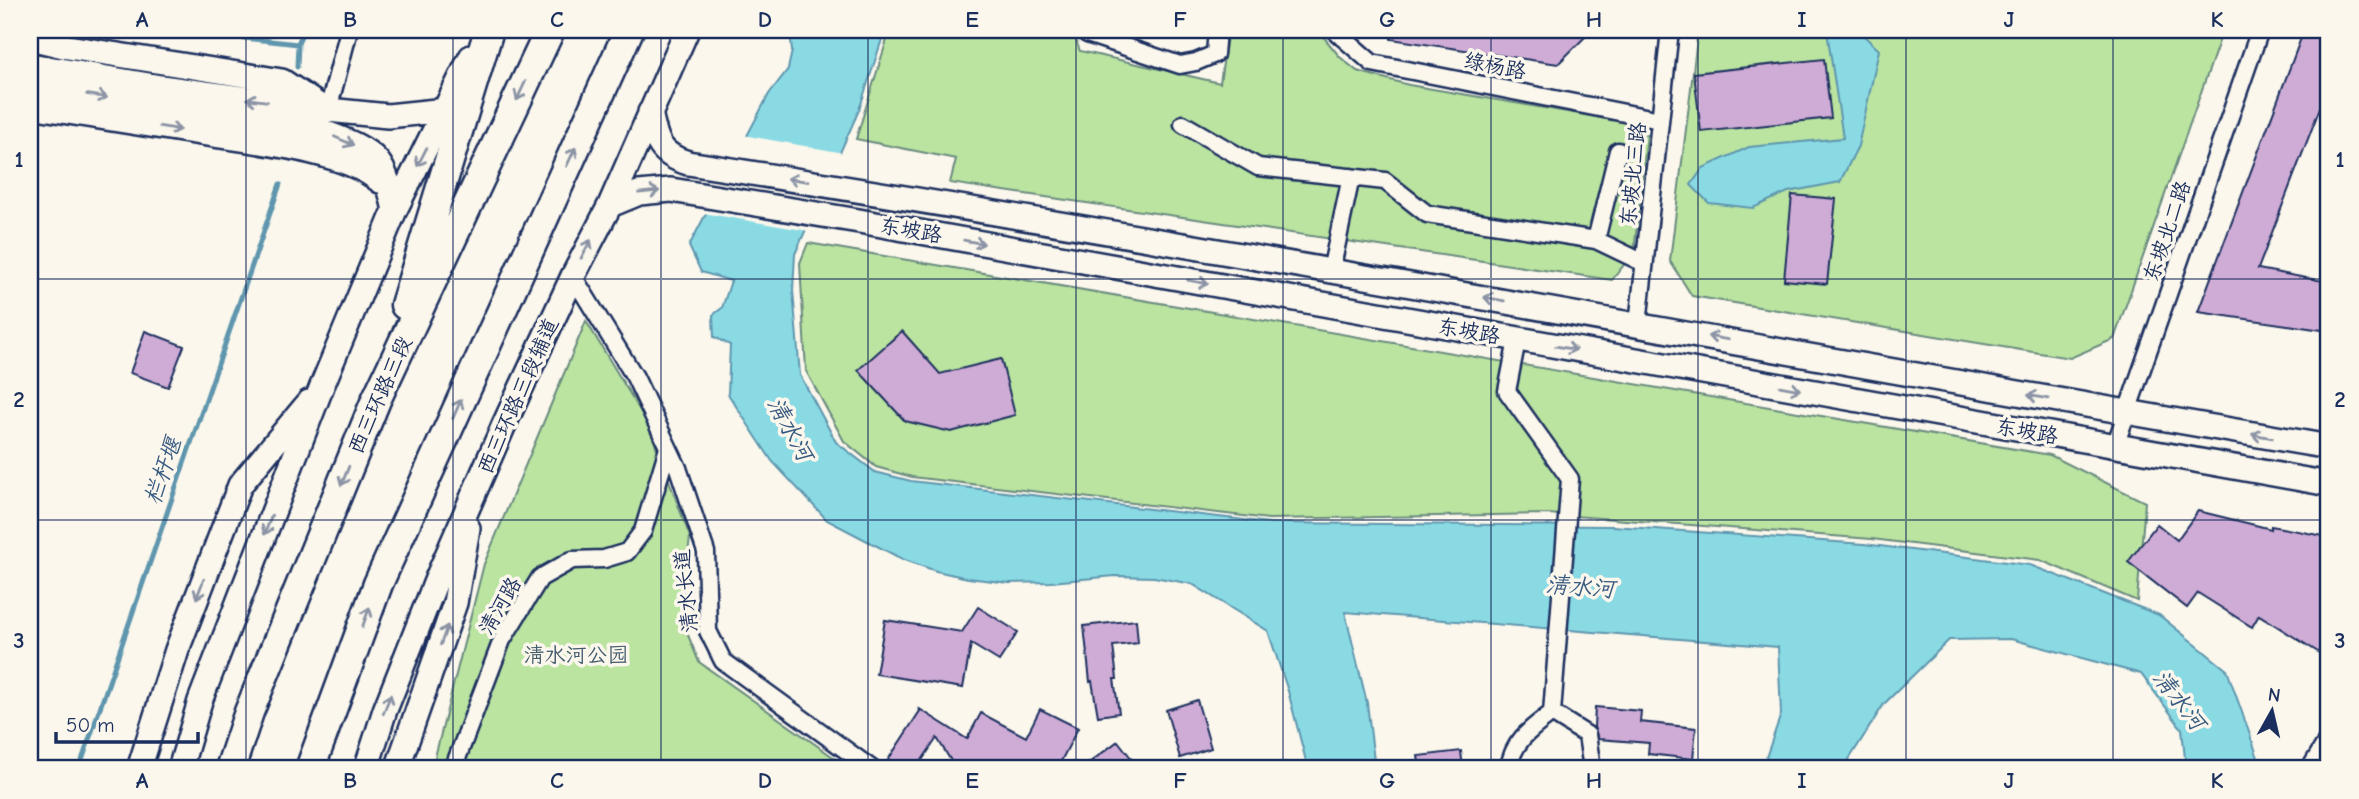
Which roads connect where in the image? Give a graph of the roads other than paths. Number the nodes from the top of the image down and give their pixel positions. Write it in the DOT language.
graph roads {
  1 [pos="349,30"];
  2 [pos="483,30"];
  3 [pos="489,30"];
  4 [pos="550,30"];
  5 [pos="629,30"];
  6 [pos="636,30"];
  7 [pos="687,30"];
  8 [pos="1085,30"];
  9 [pos="1217,30"];
  10 [pos="1334,30"];
  11 [pos="1670,30"];
  12 [pos="2260,30"];
  13 [pos="30,38"];
  14 [pos="615,62"];
  15 [pos="30,65"];
  16 [pos="30,84"];
  17 [pos="30,106"];
  18 [pos="326,109"];
  19 [pos="446,110"];
  20 [pos="650,112"];
  21 [pos="1660,120"];
  22 [pos="1183,124"];
  23 [pos="1618,151"];
  24 [pos="688,163"];
  25 [pos="1352,177"];
  26 [pos="690,194"];
  27 [pos="393,203"];
  28 [pos="610,205"];
  29 [pos="1596,240"];
  30 [pos="1644,263"];
  31 [pos="1331,271"];
  32 [pos="573,276"];
  33 [pos="1637,324"];
  34 [pos="1517,340"];
  35 [pos="322,386"];
  36 [pos="376,400"];
  37 [pos="2126,413"];
  38 [pos="2115,446"];
  39 [pos="2329,447"];
  40 [pos="668,448"];
  41 [pos="2329,484"];
  42 [pos="475,491"];
  43 [pos="1552,713"];
  44 [pos="2329,744"];
  45 [pos="313,760"];
  46 [pos="139,769"];
  47 [pos="180,769"];
  48 [pos="230,769"];
  49 [pos="366,769"];
  50 [pos="397,769"];
  51 [pos="453,769"];
  52 [pos="872,769"];
  53 [pos="1509,769"];
  54 [pos="1592,769"];
  55 [pos="2314,769"];
  1 -- 18 [label="street"];
  2 -- 19 [label="main road"];
  3 -- 36 [label="highway"];
  4 -- 36 [label="highway, 西三环路三段, one-way"];
  5 -- 14 [label="highway"];
  6 -- 14 [label="highway"];
  7 -- 20 [label="main road, 西三环路三段辅道"];
  8 -- 9 [label="street"];
  10 -- 21 [label="street, 绿杨路"];
  11 -- 21 [label="street, 东坡北三路"];
  12 -- 37 [label="street, 东坡北二路"];
  13 -- 18 [label="main road"];
  45 -- 14 [label="highway, one-way"];
  18 -- 15 [label="main road, one-way"];
  16 -- 27 [label="main road, one-way"];
  17 -- 27 [label="main road, one-way"];
  18 -- 19 [label="main road"];
  19 -- 27 [label="main road, one-way"];
  20 -- 24 [label="main road, 东坡路"];
  20 -- 28 [label="main road, 西三环路三段辅道"];
  21 -- 30 [label="street, 东坡北三路"];
  22 -- 25 [label="street"];
  23 -- 29 [label="street"];
  24 -- 26 [label="main road"];
  31 -- 24 [label="main road, 东坡路, one-way"];
  25 -- 29 [label="street"];
  25 -- 31 [label="street"];
  28 -- 26 [label="main road, 东坡路, one-way"];
  26 -- 34 [label="main road, 东坡路, one-way"];
  27 -- 35 [label="main road"];
  32 -- 28 [label="main road, 西三环路三段辅道, one-way"];
  29 -- 30 [label="street"];
  30 -- 33 [label="street, 东坡北三路"];
  33 -- 31 [label="main road, 东坡路, one-way"];
  32 -- 40 [label="street, 清水长道"];
  32 -- 42 [label="main road, 西三环路三段辅道"];
  37 -- 33 [label="main road, 东坡路, one-way"];
  34 -- 38 [label="main road, 东坡路, one-way"];
  34 -- 43 [label="street"];
  35 -- 46 [label="main road, one-way"];
  35 -- 47 [label="main road, one-way"];
  36 -- 48 [label="highway, 西三环路三段, one-way"];
  37 -- 38 [label="street, 东坡北二路"];
  39 -- 37 [label="main road, 东坡路, one-way"];
  38 -- 41 [label="main road, 东坡路"];
  40 -- 51 [label="street, 清河路"];
  40 -- 52 [label="street, 清水长道"];
  49 -- 42 [label="main road, 西三环路三段辅道, one-way"];
  50 -- 42 [label="main road, one-way"];
  43 -- 53 [label="street"];
  43 -- 54 [label="street"];
  44 -- 55 [label="main road"];
}
